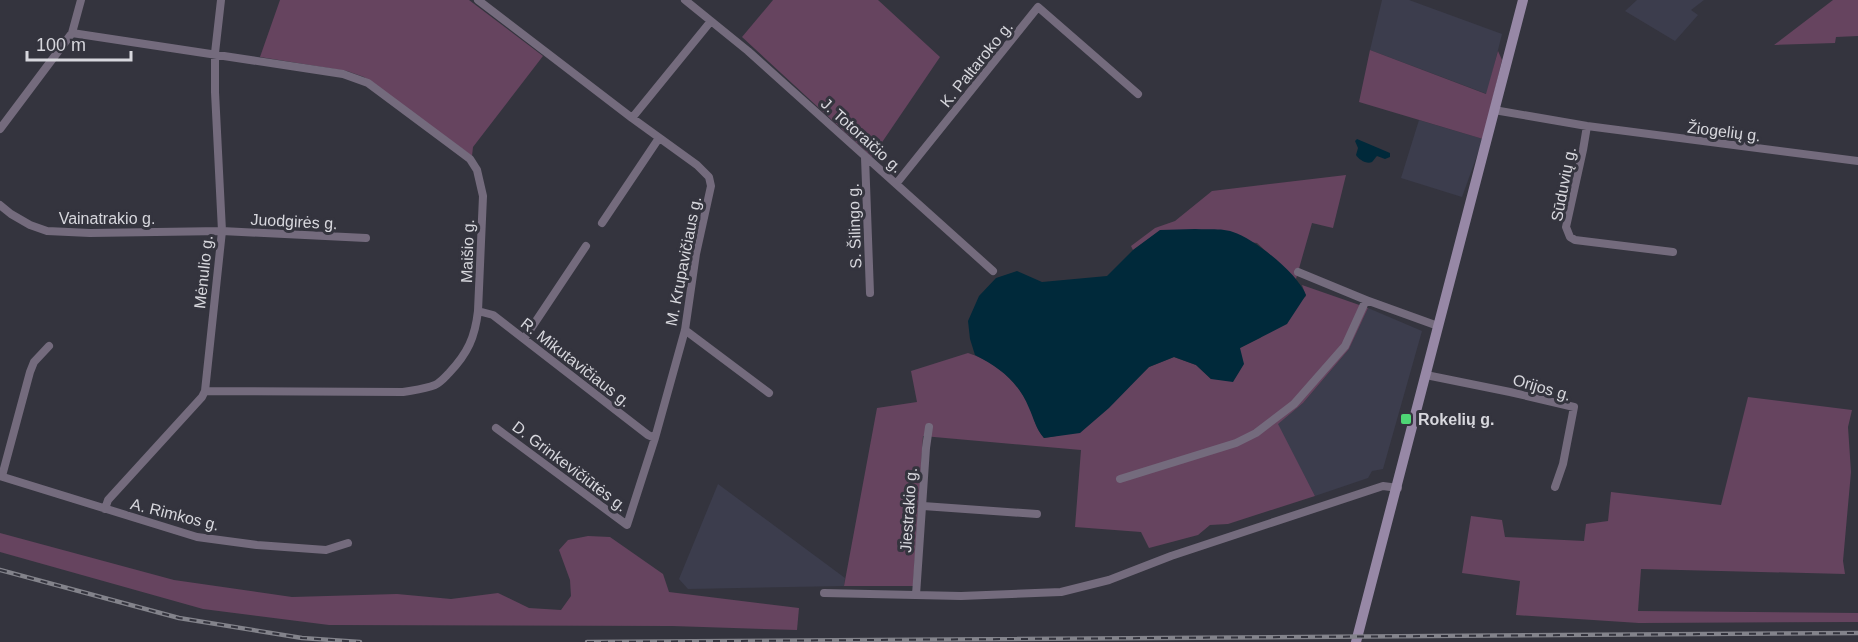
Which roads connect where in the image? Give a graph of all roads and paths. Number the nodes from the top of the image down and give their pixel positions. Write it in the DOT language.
graph roads {
  1 [pos="81,0"];
  2 [pos="221,0"];
  3 [pos="478,0"];
  4 [pos="685,0"];
  5 [pos="1523,0"];
  6 [pos="711,21"];
  7 [pos="72,33"];
  8 [pos="215,53"];
  9 [pos="1138,94"];
  10 [pos="1494,110"];
  11 [pos="632,118"];
  12 [pos="1587,126"];
  13 [pos="0,129"];
  14 [pos="659,138"];
  15 [pos="865,157"];
  16 [pos="1858,161"];
  17 [pos="896,184"];
  18 [pos="0,205"];
  19 [pos="602,223"];
  20 [pos="222,231"];
  21 [pos="366,238"];
  22 [pos="586,246"];
  23 [pos="1673,252"];
  24 [pos="993,272"];
  25 [pos="1299,272"];
  26 [pos="870,294"];
  27 [pos="1366,300"];
  28 [pos="478,310"];
  29 [pos="1438,326"];
  30 [pos="684,330"];
  31 [pos="524,339"];
  32 [pos="49,346"];
  33 [pos="1426,375"];
  34 [pos="205,391"];
  35 [pos="769,393"];
  36 [pos="929,427"];
  37 [pos="496,428"];
  38 [pos="655,438"];
  39 [pos="1,476"];
  40 [pos="1120,479"];
  41 [pos="1555,487"];
  42 [pos="1398,488"];
  43 [pos="923,506"];
  44 [pos="105,509"];
  45 [pos="1037,514"];
  46 [pos="627,525"];
  47 [pos="348,543"];
  48 [pos="824,593"];
  49 [pos="916,595"];
  50 [pos="1356,642"];
  1 -- 7 [label="street"];
  2 -- 8 [label="street, Mėnulio g."];
  3 -- 11 [label="street, M. Krupavičiaus g."];
  4 -- 6 [label="street, J. Totoraičio g."];
  5 -- 10 [label="main road"];
  6 -- 11 [label="street"];
  6 -- 15 [label="street, J. Totoraičio g."];
  7 -- 8 [label="street, Maišio g."];
  7 -- 13 [label="street"];
  8 -- 20 [label="street, Mėnulio g."];
  8 -- 28 [label="street, Maišio g."];
  9 -- 17 [label="street, K. Paltaroko g."];
  10 -- 12 [label="street, Sūduvių g."];
  10 -- 29 [label="main road"];
  11 -- 14 [label="street, M. Krupavičiaus g."];
  12 -- 16 [label="street, Žiogelių g."];
  12 -- 23 [label="street, Sūduvių g."];
  14 -- 19 [label="street"];
  14 -- 30 [label="street, M. Krupavičiaus g."];
  15 -- 17 [label="street, J. Totoraičio g."];
  15 -- 26 [label="street, S. Šilingo g."];
  17 -- 24 [label="street, J. Totoraičio g."];
  18 -- 20 [label="street, Vainatrakio g."];
  20 -- 21 [label="street, Juodgirės g."];
  20 -- 34 [label="street, Mėnulio g."];
  22 -- 31 [label="street"];
  25 -- 27 [label="street"];
  27 -- 29 [label="street"];
  27 -- 40 [label="street"];
  28 -- 31 [label="street, R. Mikutavičiaus g."];
  28 -- 34 [label="street, Maišio g."];
  29 -- 33 [label="main road"];
  30 -- 35 [label="street"];
  30 -- 38 [label="street, M. Krupavičiaus g."];
  31 -- 38 [label="street, R. Mikutavičiaus g."];
  32 -- 39 [label="street"];
  33 -- 41 [label="street, Orijos g."];
  33 -- 42 [label="main road"];
  34 -- 44 [label="street"];
  36 -- 43 [label="street, Jiestrakio g."];
  37 -- 46 [label="street, D. Grinkevičiūtės g."];
  38 -- 46 [label="street, M. Krupavičiaus g."];
  39 -- 44 [label="street, A. Rimkos g."];
  42 -- 49 [label="street"];
  42 -- 50 [label="main road"];
  43 -- 45 [label="street"];
  43 -- 49 [label="street, Jiestrakio g."];
  44 -- 47 [label="street, A. Rimkos g."];
  48 -- 49 [label="street"];
}
